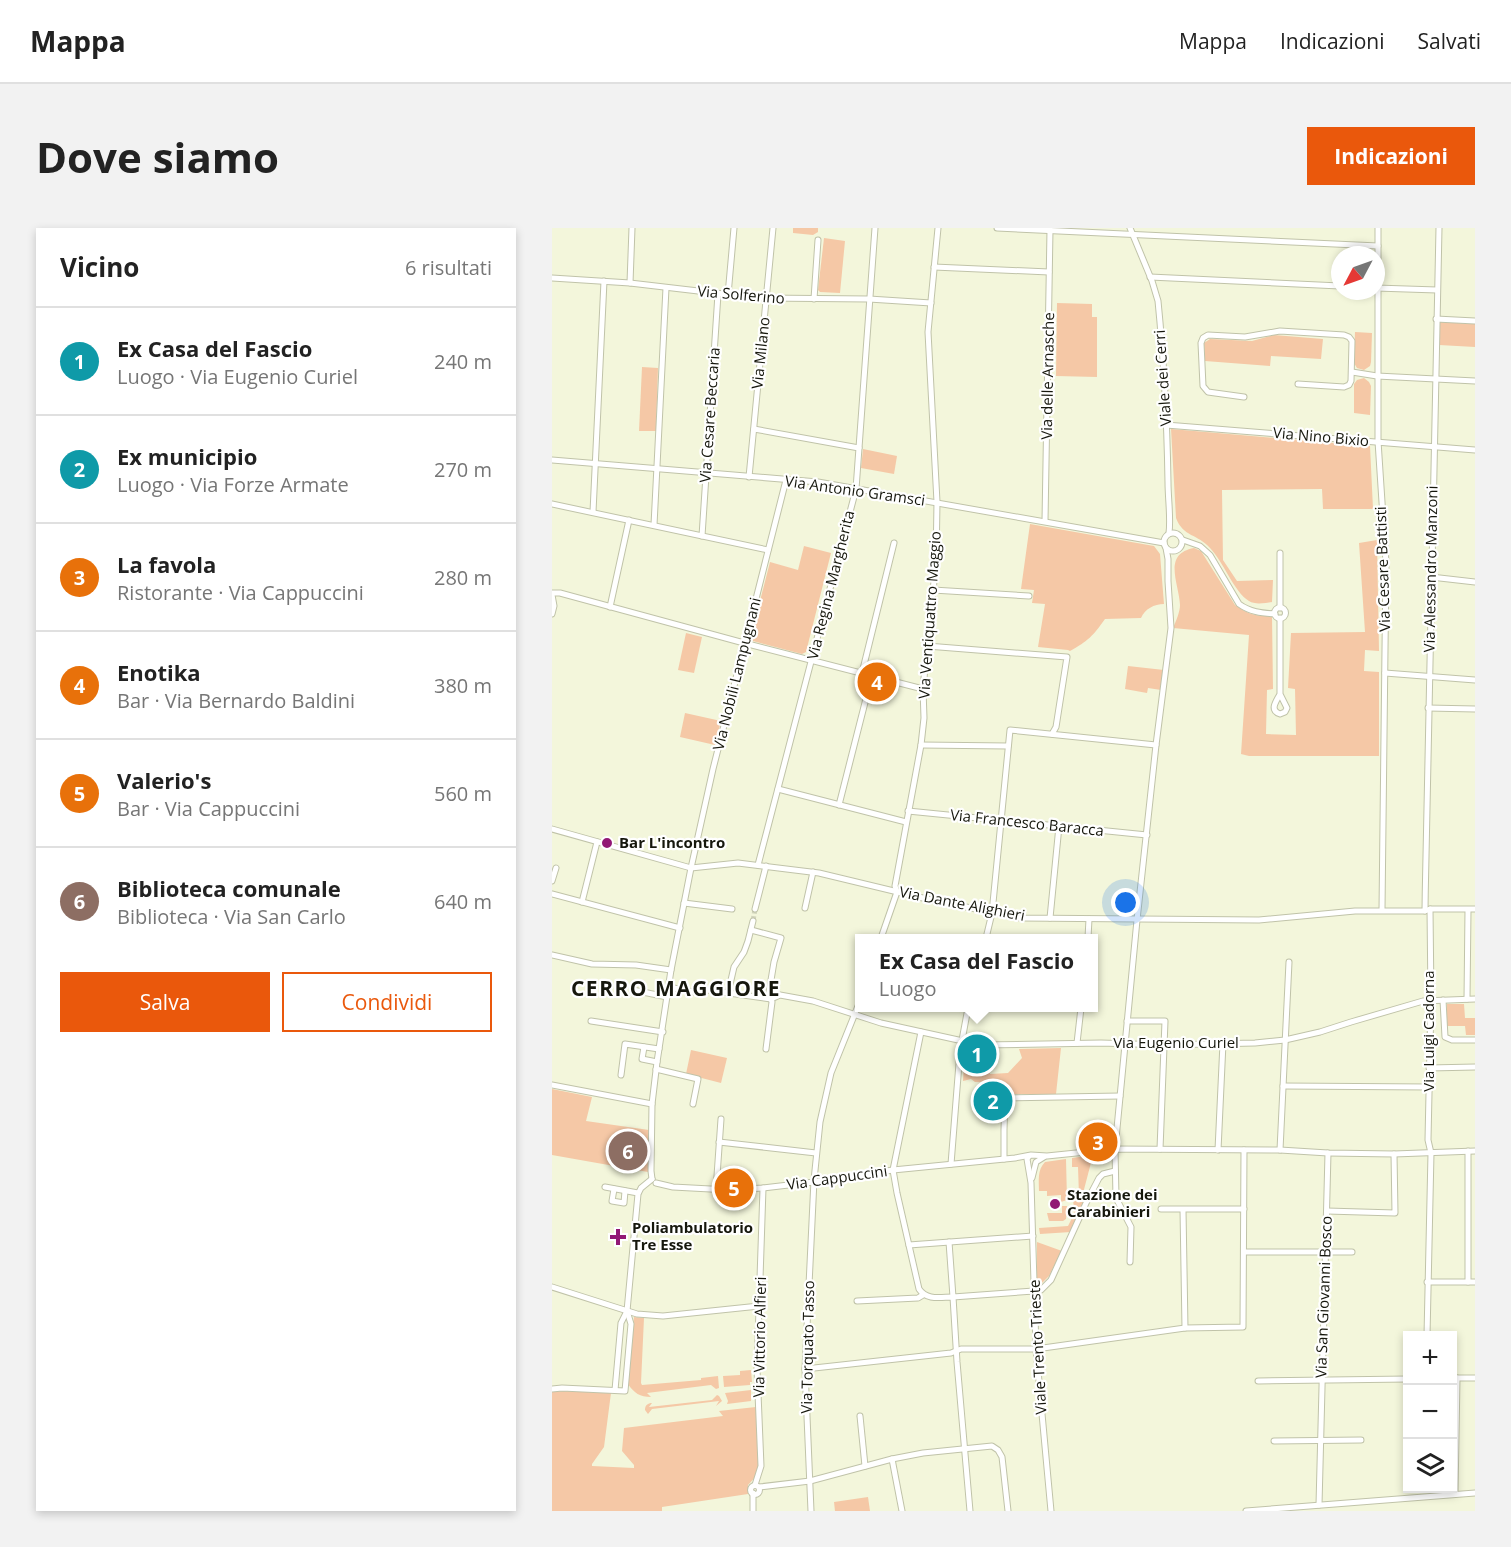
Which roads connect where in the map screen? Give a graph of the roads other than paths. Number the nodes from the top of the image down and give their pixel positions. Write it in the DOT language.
graph roads {
  1 [pos="632,228"];
  2 [pos="734,228"];
  3 [pos="773,228"];
  4 [pos="875,228"];
  5 [pos="938,228"];
  6 [pos="997,228"];
  7 [pos="1163,228"];
  8 [pos="1378,228"];
  9 [pos="1438,228"];
  10 [pos="1050,230"];
  11 [pos="1132,231"];
  12 [pos="1163,236"];
  13 [pos="818,240"];
  14 [pos="1378,246"];
  15 [pos="934,267"];
  16 [pos="1049,272"];
  17 [pos="1150,277"];
  18 [pos="552,278"];
  19 [pos="604,281"];
  20 [pos="630,284"];
  21 [pos="1331,286"];
  22 [pos="666,288"];
  23 [pos="1385,288"];
  24 [pos="1437,290"];
  25 [pos="718,294"];
  26 [pos="728,295"];
  27 [pos="767,299"];
  28 [pos="814,299"];
  29 [pos="870,299"];
  30 [pos="1377,300"];
  31 [pos="930,303"];
  32 [pos="1436,319"];
  33 [pos="1475,321"];
  34 [pos="1352,372"];
  35 [pos="1377,376"];
  36 [pos="1435,378"];
  37 [pos="1475,381"];
  38 [pos="1298,384"];
  39 [pos="1244,397"];
  40 [pos="1166,425"];
  41 [pos="754,429"];
  42 [pos="1378,441"];
  43 [pos="1432,446"];
  44 [pos="859,448"];
  45 [pos="1475,450"];
  46 [pos="552,460"];
  47 [pos="596,464"];
  48 [pos="657,469"];
  49 [pos="706,473"];
  50 [pos="749,477"];
  51 [pos="786,480"];
  52 [pos="856,489"];
  53 [pos="937,502"];
  54 [pos="552,504"];
  55 [pos="593,512"];
  56 [pos="628,520"];
  57 [pos="1045,521"];
  58 [pos="1170,524"];
  59 [pos="654,525"];
  60 [pos="1177,532"];
  61 [pos="702,536"];
  62 [pos="1166,541"];
  63 [pos="1183,542"];
  64 [pos="894,543"];
  65 [pos="768,550"];
  66 [pos="1175,551"];
  67 [pos="1280,553"];
  68 [pos="1168,559"];
  69 [pos="1431,577"];
  70 [pos="1475,582"];
  71 [pos="933,590"];
  72 [pos="552,594"];
  73 [pos="1029,596"];
  74 [pos="610,607"];
  75 [pos="1280,608"];
  76 [pos="552,614"];
  77 [pos="1275,614"];
  78 [pos="1280,618"];
  79 [pos="744,643"];
  80 [pos="927,646"];
  81 [pos="812,660"];
  82 [pos="862,673"];
  83 [pos="1385,674"];
  84 [pos="872,675"];
  85 [pos="1428,677"];
  86 [pos="1475,680"];
  87 [pos="923,689"];
  88 [pos="1280,694"];
  89 [pos="1428,708"];
  90 [pos="1475,709"];
  91 [pos="1052,734"];
  92 [pos="921,745"];
  93 [pos="1156,745"];
  94 [pos="1008,746"];
  95 [pos="778,789"];
  96 [pos="839,805"];
  97 [pos="908,811"];
  98 [pos="1001,820"];
  99 [pos="906,822"];
  100 [pos="1059,826"];
  101 [pos="552,829"];
  102 [pos="1147,835"];
  103 [pos="597,842"];
  104 [pos="758,865"];
  105 [pos="766,866"];
  106 [pos="556,868"];
  107 [pos="691,868"];
  108 [pos="813,872"];
  109 [pos="552,881"];
  110 [pos="897,892"];
  111 [pos="552,894"];
  112 [pos="582,902"];
  113 [pos="684,903"];
  114 [pos="805,908"];
  115 [pos="732,909"];
  116 [pos="756,909"];
  117 [pos="1475,909"];
  118 [pos="1383,910"];
  119 [pos="1428,910"];
  120 [pos="1468,910"];
  121 [pos="992,913"];
  122 [pos="1050,918"];
  123 [pos="1089,919"];
  124 [pos="1137,920"];
  125 [pos="753,921"];
  126 [pos="680,928"];
  127 [pos="751,930"];
  128 [pos="883,934"];
  129 [pos="987,934"];
  130 [pos="1088,934"];
  131 [pos="552,955"];
  132 [pos="1289,962"];
  133 [pos="671,970"];
  134 [pos="669,987"];
  135 [pos="633,990"];
  136 [pos="728,993"];
  137 [pos="667,997"];
  138 [pos="771,999"];
  139 [pos="1467,999"];
  140 [pos="1475,999"];
  141 [pos="1431,1000"];
  142 [pos="1443,1000"];
  143 [pos="856,1012"];
  144 [pos="967,1012"];
  145 [pos="1081,1012"];
  146 [pos="855,1015"];
  147 [pos="591,1021"];
  148 [pos="1127,1021"];
  149 [pos="663,1032"];
  150 [pos="921,1032"];
  151 [pos="1285,1040"];
  152 [pos="1475,1040"];
  153 [pos="961,1042"];
  154 [pos="1077,1043"];
  155 [pos="1125,1043"];
  156 [pos="1223,1043"];
  157 [pos="1164,1045"];
  158 [pos="644,1047"];
  159 [pos="659,1049"];
  160 [pos="765,1049"];
  161 [pos="657,1065"];
  162 [pos="1475,1067"];
  163 [pos="1429,1068"];
  164 [pos="621,1075"];
  165 [pos="552,1085"];
  166 [pos="1283,1086"];
  167 [pos="1429,1087"];
  168 [pos="1120,1096"];
  169 [pos="652,1104"];
  170 [pos="693,1104"];
  171 [pos="721,1119"];
  172 [pos="719,1142"];
  173 [pos="1115,1149"];
  174 [pos="1160,1149"];
  175 [pos="1218,1150"];
  176 [pos="1244,1150"];
  177 [pos="1280,1150"];
  178 [pos="1472,1151"];
  179 [pos="816,1153"];
  180 [pos="1328,1153"];
  181 [pos="1431,1153"];
  182 [pos="1394,1154"];
  183 [pos="1004,1159"];
  184 [pos="1032,1160"];
  185 [pos="951,1164"];
  186 [pos="893,1170"];
  187 [pos="1115,1172"];
  188 [pos="654,1180"];
  189 [pos="814,1182"];
  190 [pos="605,1187"];
  191 [pos="764,1188"];
  192 [pos="614,1189"];
  193 [pos="716,1190"];
  194 [pos="625,1191"];
  195 [pos="638,1193"];
  196 [pos="1161,1209"];
  197 [pos="1244,1209"];
  198 [pos="1183,1210"];
  199 [pos="1327,1211"];
  200 [pos="1472,1216"];
  201 [pos="1033,1236"];
  202 [pos="949,1242"];
  203 [pos="909,1245"];
  204 [pos="1244,1252"];
  205 [pos="1326,1252"];
  206 [pos="1352,1252"];
  207 [pos="1130,1262"];
  208 [pos="1427,1282"];
  209 [pos="1472,1282"];
  210 [pos="552,1287"];
  211 [pos="1034,1292"];
  212 [pos="923,1295"];
  213 [pos="953,1297"];
  214 [pos="857,1300"];
  215 [pos="759,1306"];
  216 [pos="627,1311"];
  217 [pos="1185,1328"];
  218 [pos="1426,1331"];
  219 [pos="1035,1349"];
  220 [pos="956,1351"];
  221 [pos="805,1369"];
  222 [pos="1457,1378"];
  223 [pos="1475,1378"];
  224 [pos="1403,1379"];
  225 [pos="1322,1380"];
  226 [pos="1258,1381"];
  227 [pos="1455,1385"];
  228 [pos="552,1389"];
  229 [pos="615,1390"];
  230 [pos="860,1416"];
  231 [pos="1274,1440"];
  232 [pos="1362,1440"];
  233 [pos="1320,1441"];
  234 [pos="964,1449"];
  235 [pos="892,1459"];
  236 [pos="864,1466"];
  237 [pos="810,1481"];
  238 [pos="757,1486"];
  239 [pos="1424,1493"];
  240 [pos="1475,1493"];
  241 [pos="1455,1494"];
  242 [pos="1424,1496"];
  243 [pos="1319,1505"];
  244 [pos="753,1511"];
  245 [pos="811,1511"];
  246 [pos="902,1511"];
  247 [pos="970,1511"];
  248 [pos="1008,1511"];
  249 [pos="1051,1511"];
  250 [pos="1246,1511"];
  1 -- 20 [label="street"];
  2 -- 26 [label="street"];
  3 -- 27 [label="street, Via Milano"];
  4 -- 29 [label="street, Via Regina Margherita"];
  5 -- 15 [label="street, Via Ventiquattro Maggio"];
  6 -- 10 [label="street"];
  7 -- 12 [label="street"];
  8 -- 14 [label="street, Via Cesare Battisti"];
  9 -- 24 [label="street, Via Alessandro Manzoni"];
  10 -- 11 [label="street"];
  10 -- 16 [label="street, Via delle Arnasche"];
  11 -- 12 [label="street"];
  11 -- 17 [label="street, Viale dei Cerri"];
  12 -- 14 [label="street"];
  13 -- 28 [label="street"];
  15 -- 16 [label="street"];
  15 -- 31 [label="street, Via Ventiquattro Maggio"];
  16 -- 57 [label="street, Via delle Arnasche"];
  17 -- 21 [label="street"];
  17 -- 40 [label="street, Viale dei Cerri"];
  18 -- 19 [label="street, Via Solferino"];
  19 -- 20 [label="street, Via Solferino"];
  19 -- 47 [label="street"];
  20 -- 22 [label="street, Via Solferino"];
  22 -- 25 [label="street, Via Solferino"];
  22 -- 48 [label="street"];
  23 -- 24 [label="street"];
  24 -- 32 [label="street, Via Alessandro Manzoni"];
  25 -- 26 [label="street, Via Solferino"];
  25 -- 49 [label="street, Via Cesare Beccaria"];
  26 -- 27 [label="street, Via Solferino"];
  27 -- 28 [label="street, Via Solferino"];
  27 -- 41 [label="street, Via Milano"];
  28 -- 29 [label="street, Via Solferino"];
  29 -- 31 [label="street, Via Solferino"];
  29 -- 44 [label="street, Via Regina Margherita"];
  30 -- 35 [label="street, Via Cesare Battisti"];
  31 -- 53 [label="street, Via Ventiquattro Maggio"];
  32 -- 33 [label="street"];
  32 -- 36 [label="street, Via Alessandro Manzoni"];
  34 -- 35 [label="street"];
  34 -- 38 [label="street"];
  34 -- 39 [label="street"];
  35 -- 36 [label="street"];
  35 -- 42 [label="street, Via Cesare Battisti"];
  36 -- 37 [label="street"];
  36 -- 43 [label="street, Via Alessandro Manzoni"];
  40 -- 42 [label="street, Via Nino Bixio"];
  40 -- 58 [label="street, Viale dei Cerri"];
  41 -- 44 [label="street"];
  41 -- 50 [label="street, Via Milano"];
  42 -- 43 [label="street, Via Nino Bixio"];
  42 -- 83 [label="street, Via Cesare Battisti"];
  43 -- 45 [label="street, Via Nino Bixio"];
  43 -- 69 [label="street, Via Alessandro Manzoni"];
  44 -- 52 [label="street, Via Regina Margherita"];
  46 -- 47 [label="street, Via Antonio Gramsci"];
  47 -- 48 [label="street, Via Antonio Gramsci"];
  47 -- 55 [label="street"];
  48 -- 49 [label="street, Via Antonio Gramsci"];
  48 -- 59 [label="street"];
  49 -- 50 [label="street, Via Antonio Gramsci"];
  49 -- 61 [label="street, Via Cesare Beccaria"];
  50 -- 51 [label="street, Via Antonio Gramsci"];
  51 -- 52 [label="street, Via Antonio Gramsci"];
  51 -- 65 [label="street, Via Nobili Lampugnani"];
  52 -- 53 [label="street, Via Antonio Gramsci"];
  52 -- 81 [label="street, Via Regina Margherita"];
  53 -- 57 [label="street, Via Antonio Gramsci"];
  53 -- 71 [label="street, Via Ventiquattro Maggio"];
  54 -- 55 [label="street"];
  55 -- 56 [label="street"];
  56 -- 59 [label="street"];
  56 -- 74 [label="street"];
  57 -- 62 [label="street, Via Antonio Gramsci"];
  58 -- 60 [label="street"];
  58 -- 62 [label="street, Viale dei Cerri"];
  59 -- 61 [label="street"];
  60 -- 62 [label="street, Via Antonio Gramsci"];
  60 -- 63 [label="street"];
  61 -- 65 [label="street"];
  62 -- 66 [label="street"];
  62 -- 68 [label="street"];
  63 -- 66 [label="street"];
  63 -- 77 [label="street"];
  64 -- 82 [label="street"];
  65 -- 79 [label="street, Via Nobili Lampugnani"];
  66 -- 68 [label="street"];
  67 -- 75 [label="street"];
  68 -- 93 [label="street"];
  69 -- 70 [label="street"];
  69 -- 85 [label="street, Via Alessandro Manzoni"];
  71 -- 73 [label="street"];
  71 -- 80 [label="street, Via Ventiquattro Maggio"];
  72 -- 74 [label="street"];
  72 -- 76 [label="street"];
  74 -- 79 [label="street"];
  75 -- 77 [label="street"];
  75 -- 78 [label="street"];
  77 -- 78 [label="street"];
  78 -- 88 [label="street"];
  79 -- 81 [label="street"];
  79 -- 107 [label="street, Via Nobili Lampugnani"];
  80 -- 87 [label="street, Via Ventiquattro Maggio"];
  80 -- 91 [label="street"];
  81 -- 82 [label="street"];
  81 -- 95 [label="street, Via Regina Margherita"];
  82 -- 84 [label="street"];
  83 -- 85 [label="street"];
  83 -- 118 [label="street, Via Cesare Battisti"];
  84 -- 87 [label="street"];
  84 -- 96 [label="street"];
  85 -- 86 [label="street"];
  85 -- 89 [label="street, Via Alessandro Manzoni"];
  87 -- 92 [label="street, Via Ventiquattro Maggio"];
  89 -- 90 [label="street"];
  89 -- 119 [label="street, Via Alessandro Manzoni"];
  91 -- 93 [label="street"];
  91 -- 94 [label="street"];
  92 -- 94 [label="street"];
  92 -- 97 [label="street, Via Ventiquattro Maggio"];
  93 -- 102 [label="street"];
  94 -- 98 [label="street"];
  95 -- 96 [label="street"];
  95 -- 104 [label="street, Via Regina Margherita"];
  96 -- 99 [label="street"];
  97 -- 98 [label="street, Via Francesco Baracca"];
  97 -- 99 [label="street, Via Ventiquattro Maggio"];
  98 -- 100 [label="street, Via Francesco Baracca"];
  98 -- 121 [label="street"];
  99 -- 110 [label="street, Via Ventiquattro Maggio"];
  100 -- 102 [label="street, Via Francesco Baracca"];
  100 -- 122 [label="street"];
  101 -- 103 [label="street"];
  102 -- 124 [label="street"];
  103 -- 107 [label="street"];
  103 -- 112 [label="street"];
  104 -- 105 [label="street, Via Dante Alighieri"];
  104 -- 107 [label="street, Via Dante Alighieri"];
  105 -- 108 [label="street, Via Dante Alighieri"];
  105 -- 116 [label="street"];
  106 -- 109 [label="street"];
  107 -- 113 [label="street, Via Nobili Lampugnani"];
  108 -- 110 [label="street, Via Dante Alighieri"];
  108 -- 114 [label="street"];
  110 -- 121 [label="street, Via Dante Alighieri"];
  110 -- 128 [label="street, Via Ventiquattro Maggio"];
  111 -- 112 [label="street"];
  112 -- 126 [label="street"];
  113 -- 115 [label="street"];
  113 -- 126 [label="street, Via Nobili Lampugnani"];
  117 -- 120 [label="street, Via Dante Alighieri"];
  118 -- 119 [label="street, Via Dante Alighieri"];
  118 -- 124 [label="street, Via Dante Alighieri"];
  119 -- 120 [label="street, Via Dante Alighieri"];
  119 -- 141 [label="street, Via Luigi Cadorna"];
  120 -- 139 [label="street"];
  121 -- 122 [label="street, Via Dante Alighieri"];
  121 -- 129 [label="street"];
  122 -- 123 [label="street, Via Dante Alighieri"];
  123 -- 124 [label="street, Via Dante Alighieri"];
  123 -- 130 [label="street"];
  124 -- 148 [label="street"];
  125 -- 127 [label="street"];
  126 -- 133 [label="street, Via Nobili Lampugnani"];
  127 -- 136 [label="street"];
  127 -- 138 [label="street"];
  131 -- 133 [label="street"];
  132 -- 151 [label="street"];
  133 -- 134 [label="street, Via Nobili Lampugnani"];
  134 -- 136 [label="street, Via Eugenio Curiel"];
  134 -- 137 [label="street, Via Nobili Lampugnani"];
  135 -- 137 [label="street"];
  136 -- 138 [label="street, Via Eugenio Curiel"];
  137 -- 149 [label="street, Via Nobili Lampugnani"];
  138 -- 146 [label="street, Via Eugenio Curiel"];
  138 -- 160 [label="street"];
  139 -- 140 [label="street, Via Eugenio Curiel"];
  139 -- 142 [label="street, Via Eugenio Curiel"];
  141 -- 142 [label="street, Via Eugenio Curiel"];
  141 -- 151 [label="street, Via Eugenio Curiel"];
  141 -- 163 [label="street, Via Luigi Cadorna"];
  142 -- 152 [label="street"];
  143 -- 146 [label="street, Via Torquato Tasso"];
  144 -- 153 [label="street"];
  145 -- 154 [label="street"];
  146 -- 150 [label="street, Via Eugenio Curiel"];
  146 -- 179 [label="street, Via Torquato Tasso"];
  147 -- 149 [label="street"];
  148 -- 155 [label="street"];
  148 -- 157 [label="street"];
  149 -- 159 [label="street, Via Nobili Lampugnani"];
  150 -- 153 [label="street, Via Eugenio Curiel"];
  150 -- 186 [label="street"];
  151 -- 156 [label="street, Via Eugenio Curiel"];
  151 -- 166 [label="street"];
  153 -- 154 [label="street, Via Eugenio Curiel"];
  153 -- 185 [label="street"];
  154 -- 155 [label="street, Via Eugenio Curiel"];
  155 -- 157 [label="street, Via Eugenio Curiel"];
  155 -- 168 [label="street"];
  156 -- 157 [label="street, Via Eugenio Curiel"];
  156 -- 175 [label="street"];
  157 -- 174 [label="street"];
  158 -- 159 [label="street"];
  158 -- 161 [label="street"];
  158 -- 164 [label="street"];
  159 -- 161 [label="street, Via Nobili Lampugnani"];
  161 -- 169 [label="street, Via Nobili Lampugnani"];
  161 -- 170 [label="street"];
  162 -- 163 [label="street"];
  163 -- 167 [label="street, Via Luigi Cadorna"];
  165 -- 169 [label="street"];
  166 -- 167 [label="street"];
  166 -- 177 [label="street"];
  167 -- 181 [label="street, Via Luigi Cadorna"];
  168 -- 173 [label="street"];
  168 -- 183 [label="street"];
  169 -- 188 [label="street, Via Nobili Lampugnani"];
  171 -- 172 [label="street"];
  172 -- 179 [label="street"];
  172 -- 193 [label="street"];
  173 -- 174 [label="street, Via Cappuccini"];
  173 -- 184 [label="street, Via Cappuccini"];
  173 -- 187 [label="street"];
  174 -- 175 [label="street, Via Cappuccini"];
  175 -- 176 [label="street, Via Cappuccini"];
  176 -- 177 [label="street, Via Cappuccini"];
  176 -- 197 [label="street"];
  177 -- 180 [label="street, Via Cappuccini"];
  178 -- 181 [label="street, Via Cappuccini"];
  178 -- 200 [label="street"];
  179 -- 189 [label="street, Via Torquato Tasso"];
  180 -- 182 [label="street, Via Cappuccini"];
  180 -- 199 [label="street, Via San Giovanni Bosco"];
  181 -- 182 [label="street, Via Cappuccini"];
  181 -- 208 [label="street, Via Luigi Cadorna"];
  182 -- 199 [label="street"];
  183 -- 184 [label="street, Via Cappuccini"];
  183 -- 185 [label="street, Via Cappuccini"];
  184 -- 201 [label="street, Viale Trento Trieste"];
  185 -- 186 [label="street, Via Cappuccini"];
  186 -- 189 [label="street, Via Cappuccini"];
  186 -- 203 [label="street"];
  187 -- 207 [label="street"];
  187 -- 211 [label="street"];
  188 -- 193 [label="street, Via Cappuccini"];
  188 -- 195 [label="street"];
  189 -- 191 [label="street, Via Cappuccini"];
  189 -- 221 [label="street, Via Torquato Tasso"];
  190 -- 192 [label="street"];
  191 -- 193 [label="street, Via Cappuccini"];
  191 -- 215 [label="street, Via Vittorio Alfieri"];
  192 -- 194 [label="street"];
  192 -- 194 [label="street"];
  194 -- 195 [label="street"];
  195 -- 216 [label="street"];
  196 -- 198 [label="street"];
  197 -- 198 [label="street"];
  197 -- 204 [label="street"];
  198 -- 217 [label="street"];
  199 -- 205 [label="street, Via San Giovanni Bosco"];
  200 -- 209 [label="street"];
  201 -- 202 [label="street"];
  201 -- 211 [label="street, Viale Trento Trieste"];
  202 -- 203 [label="street"];
  202 -- 213 [label="street"];
  203 -- 212 [label="street"];
  204 -- 205 [label="street"];
  204 -- 217 [label="street"];
  205 -- 206 [label="street"];
  205 -- 225 [label="street, Via San Giovanni Bosco"];
  208 -- 209 [label="street"];
  208 -- 218 [label="street, Via Luigi Cadorna"];
  210 -- 216 [label="street"];
  211 -- 213 [label="street"];
  211 -- 219 [label="street, Viale Trento Trieste"];
  212 -- 213 [label="street"];
  212 -- 214 [label="street"];
  213 -- 220 [label="street"];
  215 -- 216 [label="street"];
  215 -- 238 [label="street, Via Vittorio Alfieri"];
  216 -- 229 [label="street"];
  216 -- 229 [label="street"];
  217 -- 219 [label="street"];
  219 -- 220 [label="street"];
  219 -- 249 [label="street, Viale Trento Trieste"];
  220 -- 221 [label="street"];
  220 -- 234 [label="street"];
  221 -- 237 [label="street, Via Torquato Tasso"];
  222 -- 223 [label="street"];
  224 -- 225 [label="street"];
  225 -- 226 [label="street"];
  225 -- 233 [label="street, Via San Giovanni Bosco"];
  227 -- 241 [label="street"];
  228 -- 229 [label="street"];
  230 -- 236 [label="street"];
  231 -- 233 [label="street"];
  232 -- 233 [label="street"];
  233 -- 243 [label="street, Via San Giovanni Bosco"];
  234 -- 235 [label="street"];
  234 -- 247 [label="street"];
  234 -- 248 [label="street"];
  235 -- 236 [label="street"];
  235 -- 246 [label="street"];
  236 -- 237 [label="street"];
  237 -- 238 [label="street"];
  237 -- 245 [label="street, Via Torquato Tasso"];
  238 -- 244 [label="street, Via Vittorio Alfieri"];
  239 -- 242 [label="street"];
  240 -- 241 [label="street"];
  241 -- 242 [label="street"];
  242 -- 243 [label="street"];
  243 -- 250 [label="street"];
}
